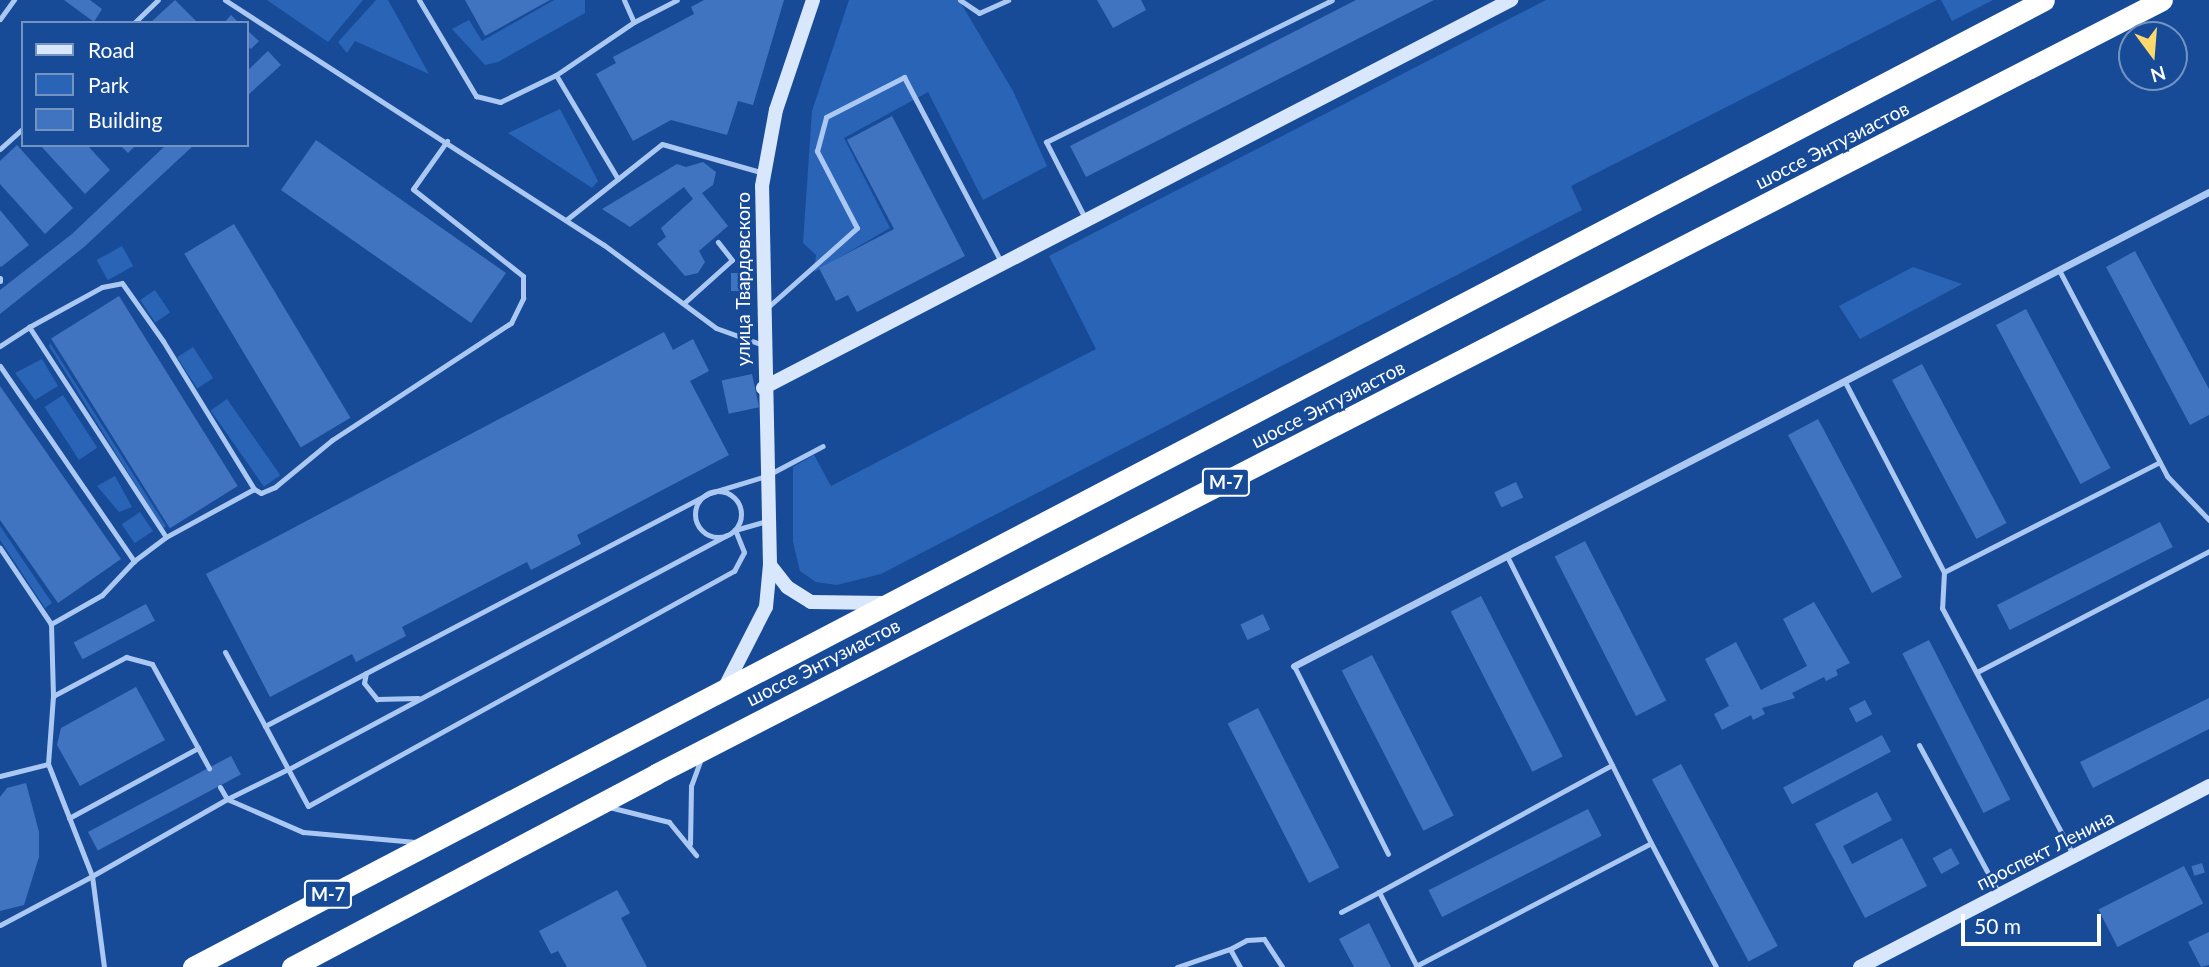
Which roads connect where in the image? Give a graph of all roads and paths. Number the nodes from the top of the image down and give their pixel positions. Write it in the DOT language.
graph roads {
  1 [pos="14,0"];
  2 [pos="158,0"];
  3 [pos="225,0"];
  4 [pos="419,0"];
  5 [pos="624,0"];
  6 [pos="677,0"];
  7 [pos="813,0"];
  8 [pos="960,0"];
  9 [pos="1008,0"];
  10 [pos="1332,0"];
  11 [pos="1511,0"];
  12 [pos="2044,0"];
  13 [pos="2162,0"];
  14 [pos="0,19"];
  15 [pos="136,21"];
  16 [pos="634,22"];
  17 [pos="556,75"];
  18 [pos="21,130"];
  19 [pos="447,141"];
  20 [pos="0,149"];
  21 [pos="764,173"];
  22 [pos="618,179"];
  23 [pos="2209,192"];
  24 [pos="566,220"];
  25 [pos="1086,220"];
  26 [pos="718,242"];
  27 [pos="1002,264"];
  28 [pos="2059,270"];
  29 [pos="684,303"];
  30 [pos="763,312"];
  31 [pos="29,327"];
  32 [pos="763,345"];
  33 [pos="0,346"];
  34 [pos="0,366"];
  35 [pos="1845,382"];
  36 [pos="763,388"];
  37 [pos="822,446"];
  38 [pos="2160,462"];
  39 [pos="766,476"];
  40 [pos="254,489"];
  41 [pos="710,492"];
  42 [pos="2209,520"];
  43 [pos="768,521"];
  44 [pos="735,530"];
  45 [pos="727,535"];
  46 [pos="166,537"];
  47 [pos="0,548"];
  48 [pos="2209,551"];
  49 [pos="1507,556"];
  50 [pos="134,561"];
  51 [pos="770,565"];
  52 [pos="1944,572"];
  53 [pos="890,603"];
  54 [pos="51,624"];
  55 [pos="225,652"];
  56 [pos="1294,666"];
  57 [pos="1977,672"];
  58 [pos="366,673"];
  59 [pos="725,687"];
  60 [pos="53,696"];
  61 [pos="425,696"];
  62 [pos="265,726"];
  63 [pos="1919,745"];
  64 [pos="198,748"];
  65 [pos="705,749"];
  66 [pos="48,764"];
  67 [pos="1612,765"];
  68 [pos="209,768"];
  69 [pos="288,769"];
  70 [pos="0,776"];
  71 [pos="2209,786"];
  72 [pos="220,787"];
  73 [pos="227,799"];
  74 [pos="596,805"];
  75 [pos="69,818"];
  76 [pos="426,842"];
  77 [pos="1651,843"];
  78 [pos="690,844"];
  79 [pos="1388,854"];
  80 [pos="696,855"];
  81 [pos="2074,856"];
  82 [pos="92,876"];
  83 [pos="1379,892"];
  84 [pos="1999,895"];
  85 [pos="1341,912"];
  86 [pos="0,925"];
  87 [pos="1230,949"];
  88 [pos="104,967"];
  89 [pos="193,967"];
  90 [pos="292,967"];
  91 [pos="1177,967"];
  92 [pos="1240,967"];
  93 [pos="1282,967"];
  94 [pos="1417,967"];
  95 [pos="1716,967"];
  96 [pos="1860,967"];
  1 -- 14 [label="lane"];
  2 -- 15 [label="lane"];
  3 -- 19 [label="lane"];
  4 -- 17 [label="lane"];
  5 -- 16 [label="lane"];
  6 -- 16 [label="lane"];
  7 -- 21 [label="street, улица Твардовского"];
  8 -- 9 [label="lane"];
  10 -- 25 [label="lane"];
  11 -- 25 [label="street"];
  12 -- 53 [label="highway, шоссе Энтузиастов / М-7"];
  13 -- 65 [label="highway, шоссе Энтузиастов / М-7"];
  16 -- 17 [label="lane"];
  17 -- 22 [label="lane"];
  18 -- 20 [label="lane"];
  19 -- 24 [label="lane"];
  19 -- 40 [label="lane"];
  21 -- 22 [label="lane"];
  21 -- 30 [label="street, улица Твардовского"];
  22 -- 24 [label="lane"];
  23 -- 28 [label="street"];
  24 -- 29 [label="lane"];
  25 -- 27 [label="street"];
  26 -- 29 [label="lane"];
  27 -- 30 [label="lane"];
  27 -- 36 [label="street"];
  28 -- 35 [label="street"];
  28 -- 38 [label="lane"];
  29 -- 32 [label="lane"];
  30 -- 32 [label="street, улица Твардовского"];
  31 -- 33 [label="lane"];
  31 -- 40 [label="lane"];
  31 -- 46 [label="lane"];
  32 -- 36 [label="street, улица Твардовского"];
  34 -- 50 [label="lane"];
  35 -- 49 [label="street"];
  35 -- 52 [label="lane"];
  36 -- 39 [label="street, улица Твардовского"];
  37 -- 39 [label="lane"];
  38 -- 42 [label="lane"];
  38 -- 52 [label="lane"];
  39 -- 41 [label="lane"];
  39 -- 43 [label="street, улица Твардовского"];
  40 -- 46 [label="lane"];
  41 -- 44 [label="lane"];
  41 -- 45 [label="lane"];
  41 -- 58 [label="lane"];
  43 -- 44 [label="lane"];
  43 -- 51 [label="street, улица Твардовского"];
  44 -- 45 [label="lane"];
  44 -- 69 [label="lane"];
  45 -- 61 [label="lane"];
  46 -- 50 [label="lane"];
  47 -- 54 [label="lane"];
  48 -- 57 [label="lane"];
  49 -- 56 [label="street"];
  49 -- 67 [label="lane"];
  50 -- 54 [label="lane"];
  51 -- 53 [label="street"];
  51 -- 59 [label="street, улица Твардовского"];
  52 -- 57 [label="lane"];
  53 -- 59 [label="highway, шоссе Энтузиастов / М-7"];
  54 -- 60 [label="lane"];
  55 -- 62 [label="lane"];
  56 -- 79 [label="lane"];
  57 -- 81 [label="lane"];
  58 -- 61 [label="lane"];
  58 -- 62 [label="lane"];
  59 -- 76 [label="highway, шоссе Энтузиастов / М-7"];
  60 -- 64 [label="lane"];
  60 -- 66 [label="lane"];
  61 -- 69 [label="lane"];
  62 -- 69 [label="lane"];
  63 -- 84 [label="lane"];
  64 -- 68 [label="lane"];
  64 -- 75 [label="lane"];
  65 -- 74 [label="highway, шоссе Энтузиастов / М-7"];
  65 -- 78 [label="lane"];
  66 -- 70 [label="lane"];
  66 -- 75 [label="lane"];
  67 -- 77 [label="lane"];
  67 -- 83 [label="lane"];
  69 -- 73 [label="lane"];
  71 -- 81 [label="street, проспект Ленина"];
  72 -- 73 [label="lane"];
  73 -- 76 [label="lane"];
  73 -- 82 [label="lane"];
  74 -- 78 [label="lane"];
  74 -- 90 [label="highway, шоссе Энтузиастов / М-7"];
  75 -- 82 [label="lane"];
  76 -- 89 [label="highway, шоссе Энтузиастов / М-7"];
  77 -- 94 [label="lane"];
  77 -- 95 [label="lane"];
  78 -- 80 [label="lane"];
  81 -- 84 [label="street, проспект Ленина"];
  82 -- 86 [label="lane"];
  82 -- 88 [label="lane"];
  83 -- 85 [label="lane"];
  83 -- 94 [label="lane"];
  84 -- 96 [label="street, проспект Ленина"];
  87 -- 91 [label="lane"];
  87 -- 92 [label="lane"];
  87 -- 93 [label="lane"];
}
